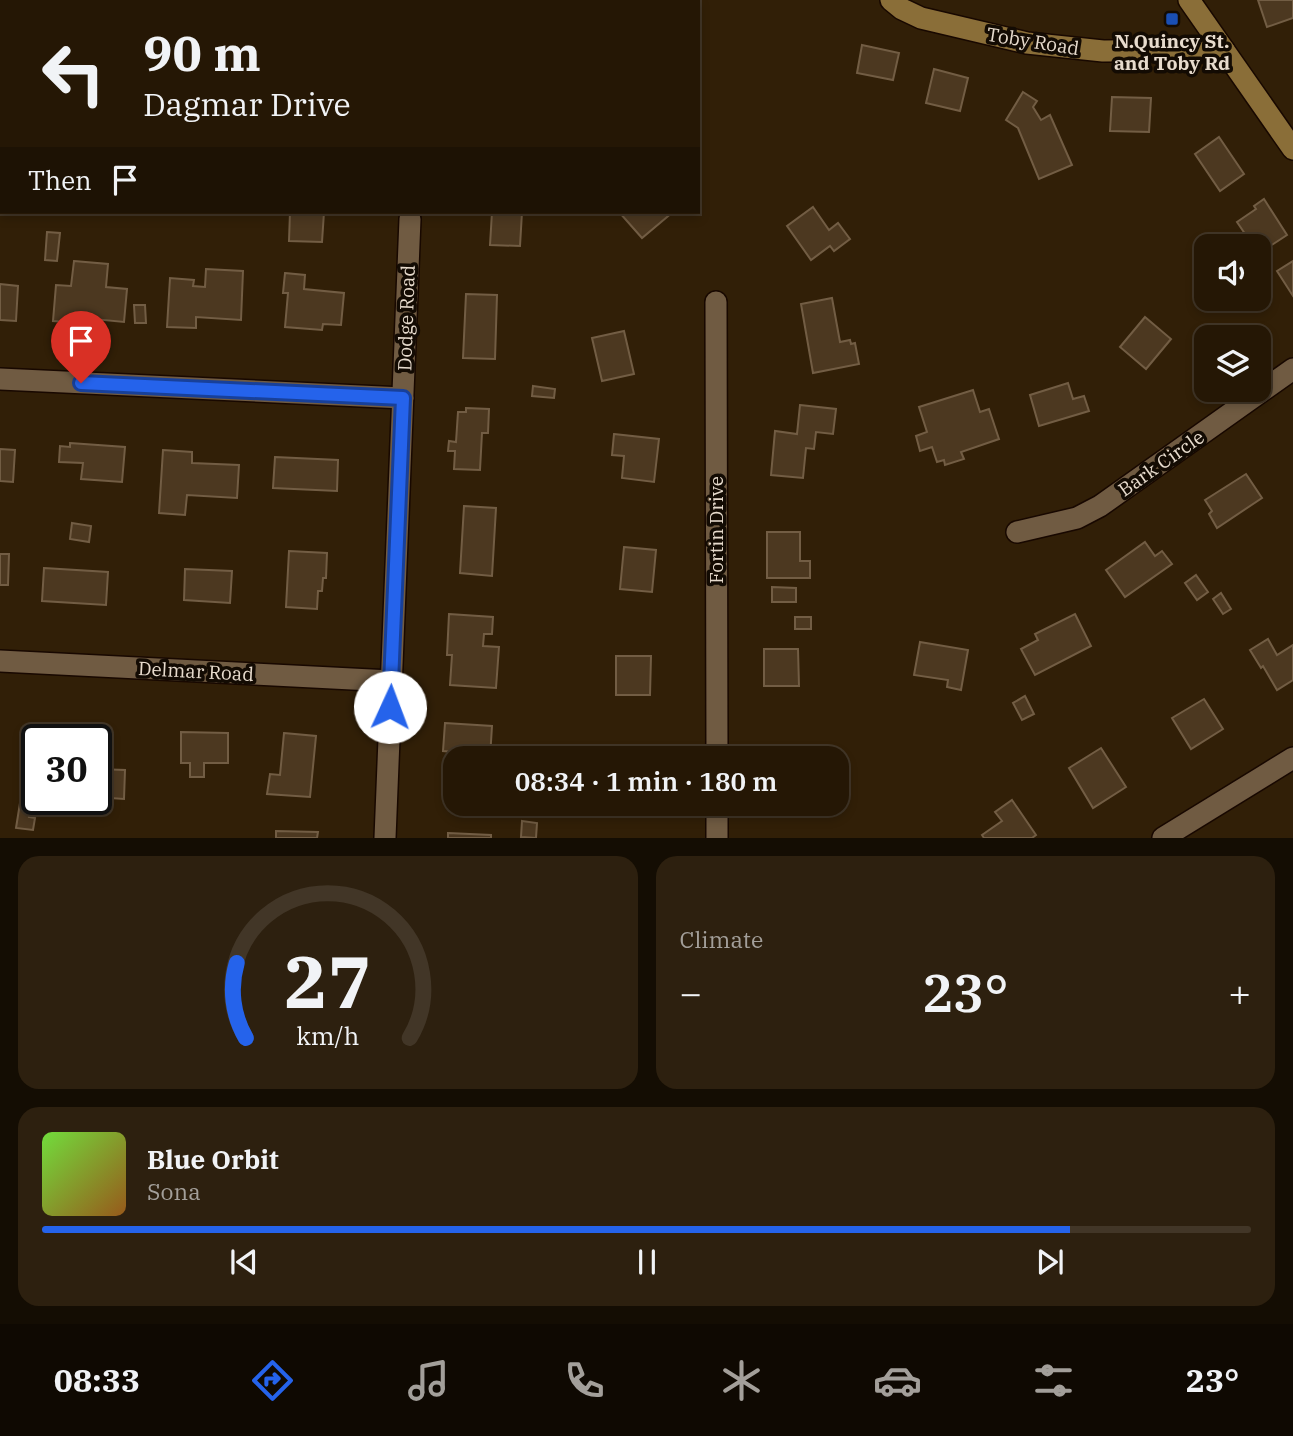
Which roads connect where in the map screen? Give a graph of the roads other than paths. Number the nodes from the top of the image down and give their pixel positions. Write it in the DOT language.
graph roads {
  1 [pos="891,0"];
  2 [pos="1189,0"];
  3 [pos="1224,51"];
  4 [pos="1293,149"];
  5 [pos="410,219"];
  6 [pos="716,302"];
  7 [pos="1293,369"];
  8 [pos="0,379"];
  9 [pos="403,398"];
  10 [pos="1017,532"];
  11 [pos="0,661"];
  12 [pos="391,681"];
  13 [pos="717,746"];
  14 [pos="1293,758"];
  15 [pos="717,816"];
  16 [pos="385,838"];
  17 [pos="717,838"];
  18 [pos="1163,838"];
  1 -- 3 [label="main road, Toby Road"];
  2 -- 3 [label="main road"];
  3 -- 4 [label="main road"];
  5 -- 9 [label="street, Dodge Road"];
  6 -- 13 [label="street, Fortin Drive"];
  7 -- 10 [label="street, Bark Circle"];
  8 -- 9 [label="street"];
  9 -- 12 [label="street, Dodge Road"];
  11 -- 12 [label="street, Delmar Road"];
  12 -- 16 [label="street, Dodge Road"];
  14 -- 18 [label="street"];
  15 -- 17 [label="street"];
}
